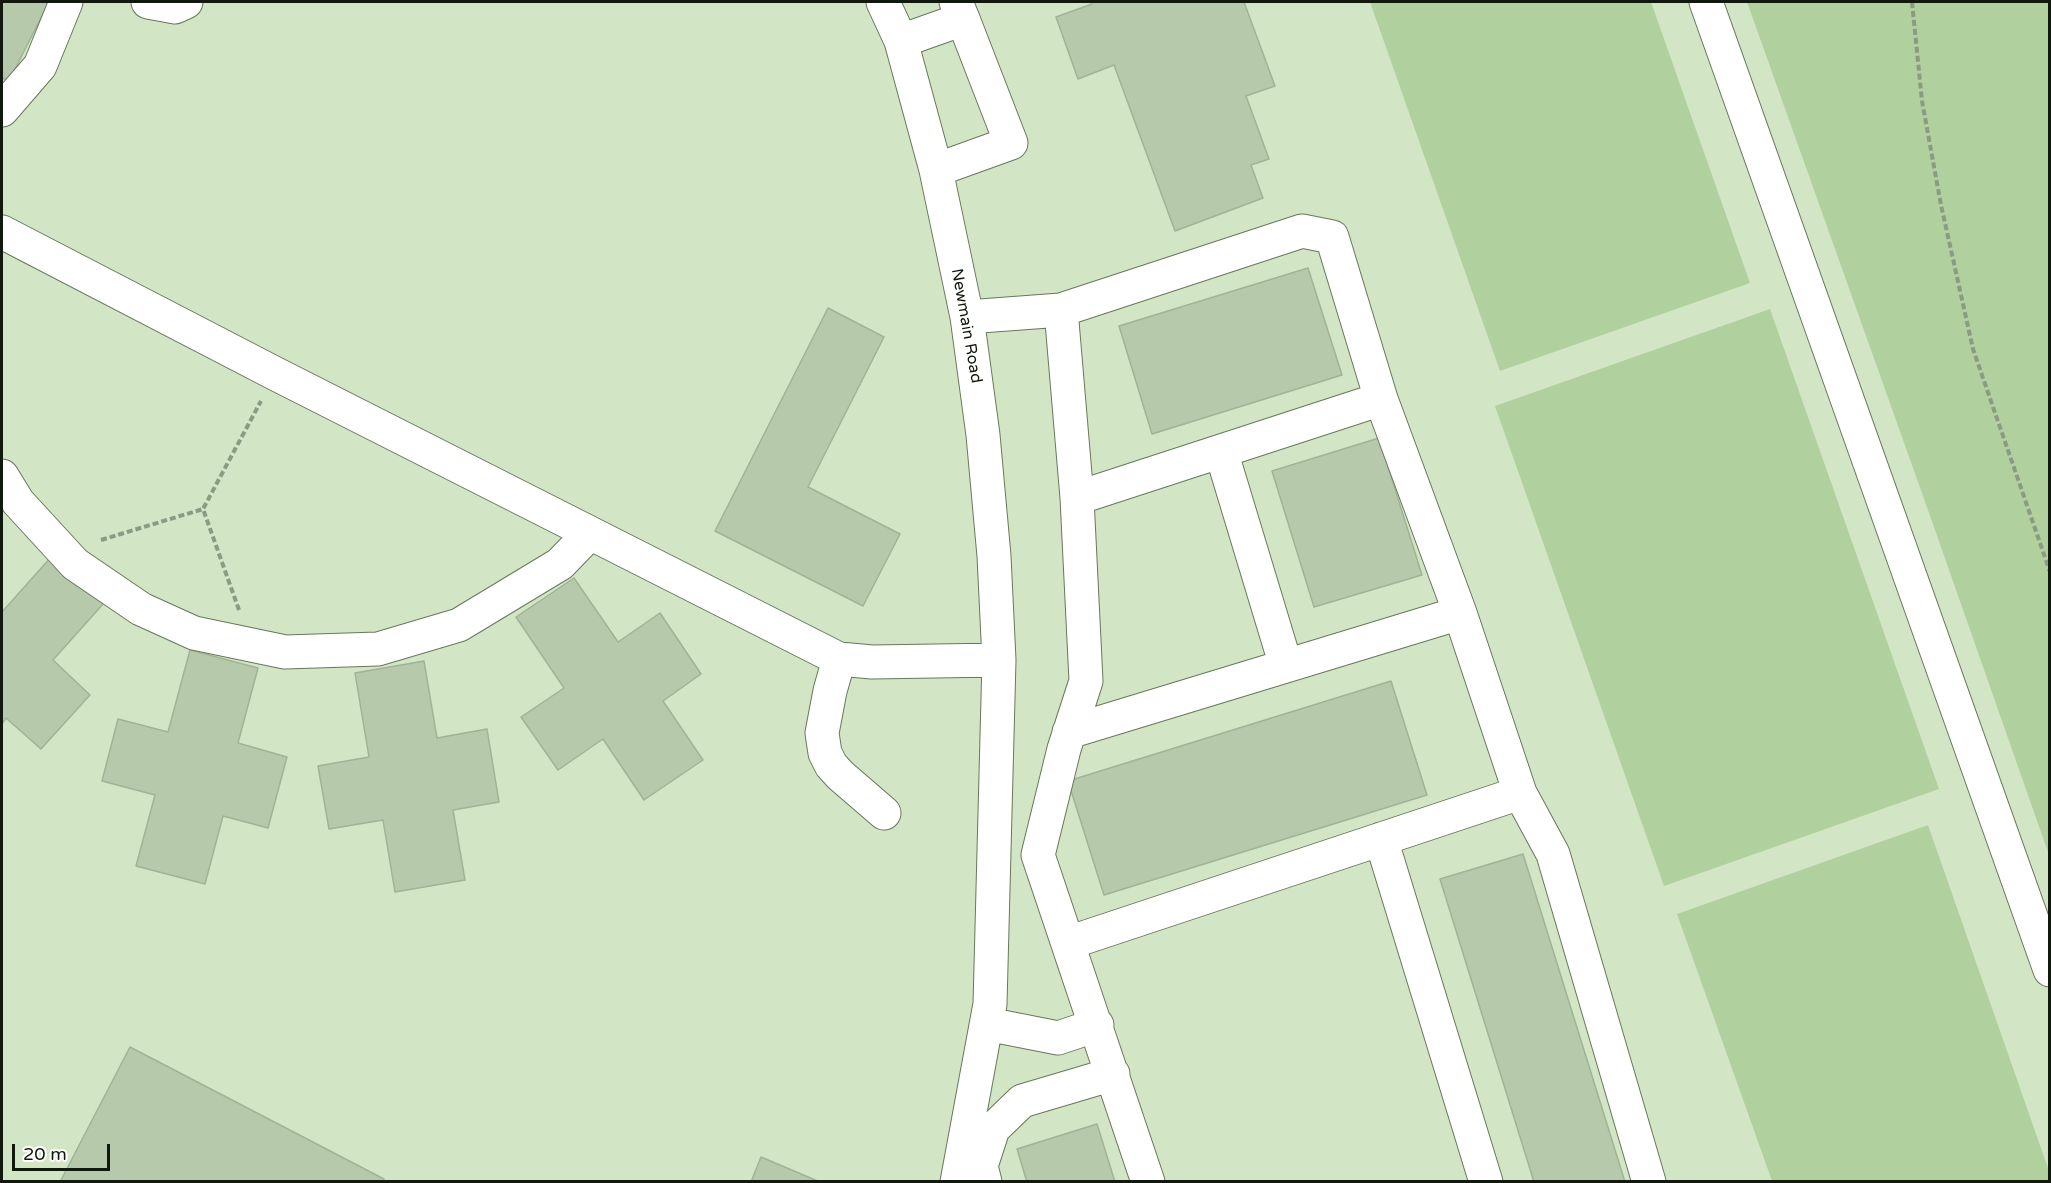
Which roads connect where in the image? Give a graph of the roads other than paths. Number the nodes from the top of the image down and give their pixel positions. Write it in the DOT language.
graph roads {
  1 [pos="66,2"];
  2 [pos="148,2"];
  3 [pos="186,2"];
  4 [pos="883,2"];
  5 [pos="1706,2"];
  6 [pos="960,10"];
  7 [pos="901,41"];
  8 [pos="2,110"];
  9 [pos="936,170"];
  10 [pos="2,232"];
  11 [pos="1061,310"];
  12 [pos="967,318"];
  13 [pos="1381,399"];
  14 [pos="1221,452"];
  15 [pos="2,476"];
  16 [pos="1077,498"];
  17 [pos="590,533"];
  18 [pos="1460,613"];
  19 [pos="839,659"];
  20 [pos="999,660"];
  21 [pos="1286,666"];
  22 [pos="1069,732"];
  23 [pos="1520,793"];
  24 [pos="884,813"];
  25 [pos="1381,839"];
  26 [pos="1068,943"];
  27 [pos="2049,970"];
  28 [pos="987,1024"];
  29 [pos="1096,1025"];
  30 [pos="1113,1074"];
  31 [pos="957,1182"];
  32 [pos="985,1182"];
  33 [pos="1148,1182"];
  34 [pos="1486,1182"];
  35 [pos="1649,1182"];
  1 -- 8 [label="lane"];
  2 -- 3 [label="lane"];
  4 -- 7 [label="lane, Newmain Road"];
  5 -- 27 [label="lane"];
  6 -- 7 [label="lane"];
  6 -- 9 [label="lane"];
  7 -- 9 [label="lane, Newmain Road"];
  9 -- 12 [label="lane, Newmain Road"];
  10 -- 17 [label="lane"];
  11 -- 12 [label="lane"];
  11 -- 13 [label="lane"];
  11 -- 16 [label="lane"];
  12 -- 20 [label="lane, Newmain Road"];
  13 -- 14 [label="lane"];
  13 -- 18 [label="lane"];
  14 -- 16 [label="lane"];
  14 -- 21 [label="lane"];
  15 -- 17 [label="lane"];
  16 -- 22 [label="lane"];
  17 -- 19 [label="lane"];
  18 -- 21 [label="lane"];
  18 -- 23 [label="lane"];
  19 -- 20 [label="lane"];
  19 -- 24 [label="lane"];
  20 -- 28 [label="lane, Newmain Road"];
  21 -- 22 [label="lane"];
  22 -- 26 [label="lane"];
  23 -- 25 [label="lane"];
  23 -- 35 [label="lane"];
  25 -- 26 [label="lane"];
  25 -- 34 [label="lane"];
  26 -- 29 [label="lane"];
  28 -- 29 [label="lane"];
  28 -- 31 [label="lane, Newmain Road"];
  29 -- 30 [label="lane"];
  30 -- 32 [label="lane"];
  30 -- 33 [label="lane"];
}
